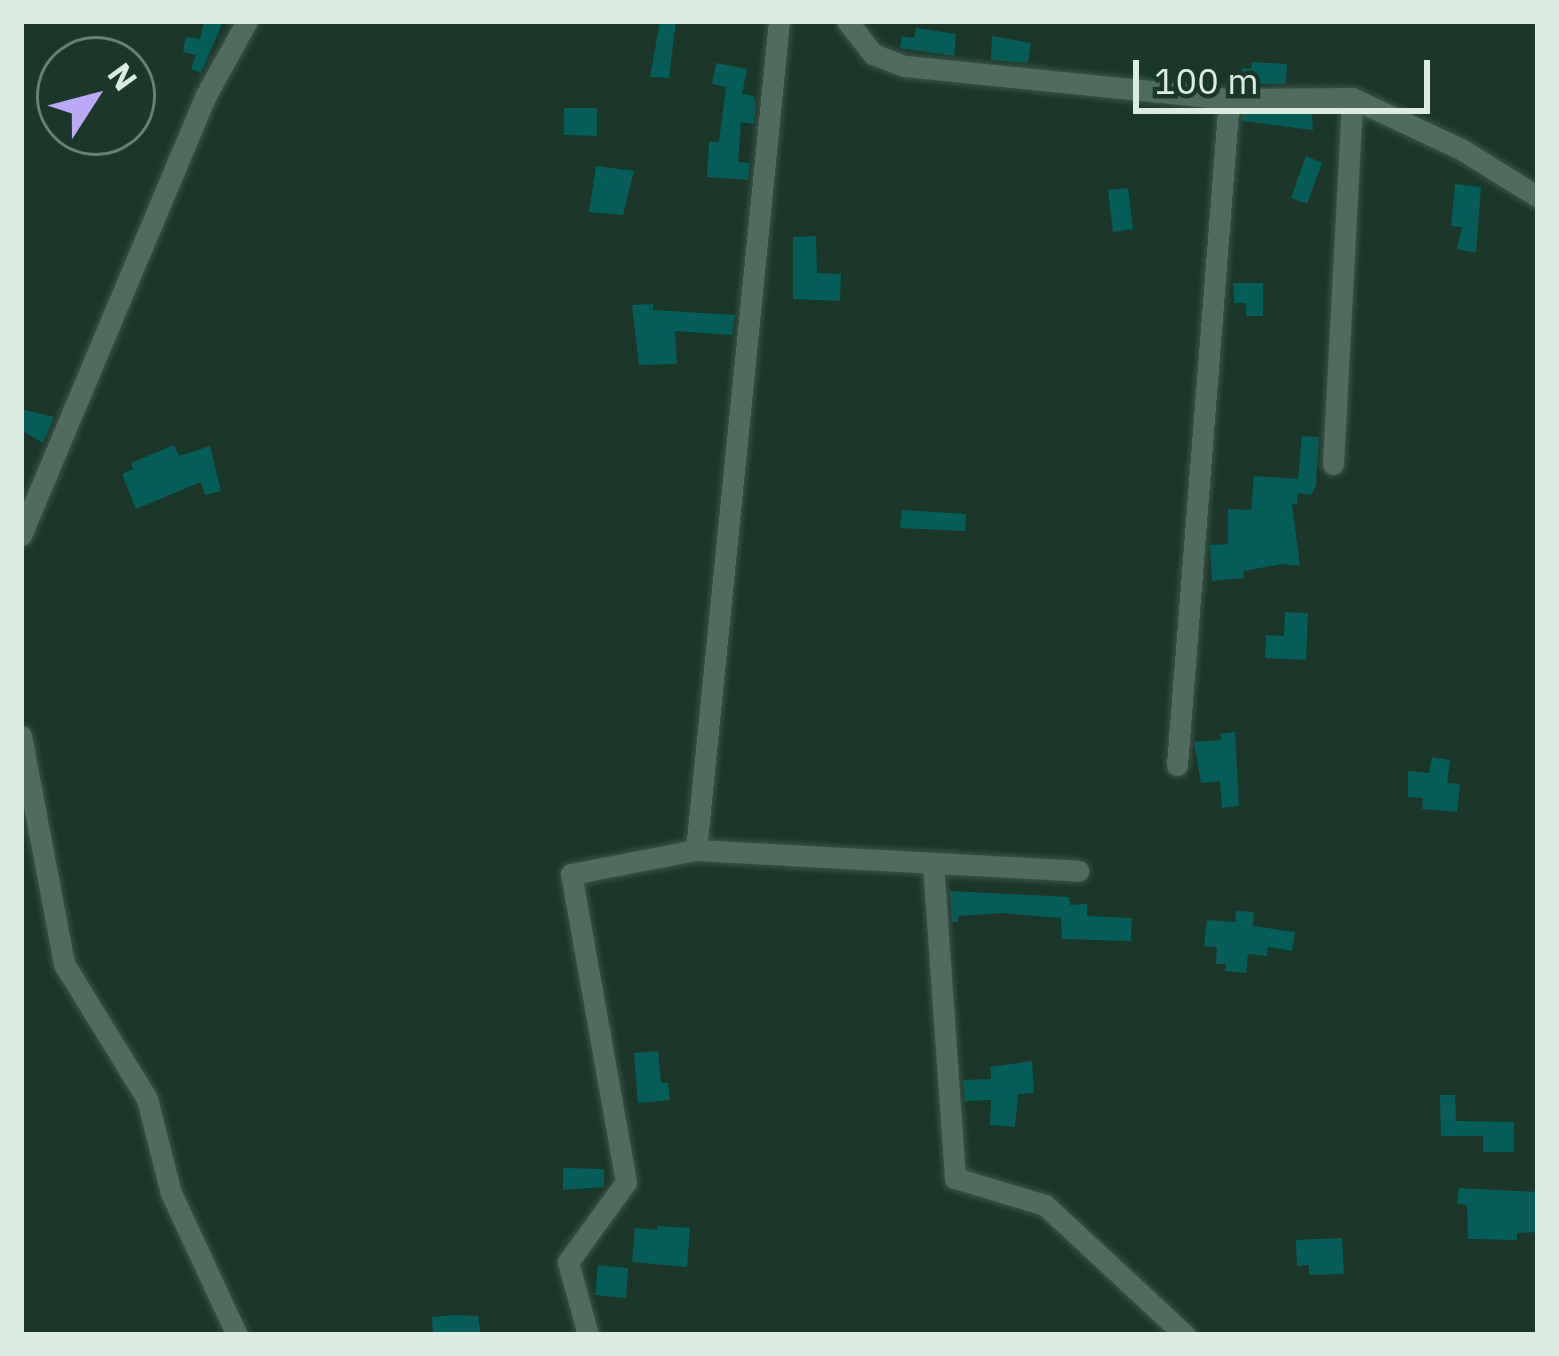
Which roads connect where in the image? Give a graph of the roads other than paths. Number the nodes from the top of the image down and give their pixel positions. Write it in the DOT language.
graph roads {
  1 [pos="247,21"];
  2 [pos="779,21"];
  3 [pos="847,21"];
  4 [pos="1352,98"];
  5 [pos="1229,99"];
  6 [pos="1538,195"];
  7 [pos="1334,464"];
  8 [pos="21,535"];
  9 [pos="21,736"];
  10 [pos="1177,765"];
  11 [pos="695,850"];
  12 [pos="933,863"];
  13 [pos="1078,871"];
  14 [pos="237,1335"];
  15 [pos="588,1335"];
  16 [pos="1185,1335"];
  1 -- 8 [label="street"];
  2 -- 11 [label="street"];
  3 -- 5 [label="street"];
  4 -- 5 [label="street"];
  4 -- 6 [label="street"];
  4 -- 7 [label="street"];
  5 -- 10 [label="street"];
  9 -- 14 [label="street"];
  11 -- 12 [label="street"];
  11 -- 15 [label="street"];
  12 -- 13 [label="street"];
  12 -- 16 [label="street"];
}
